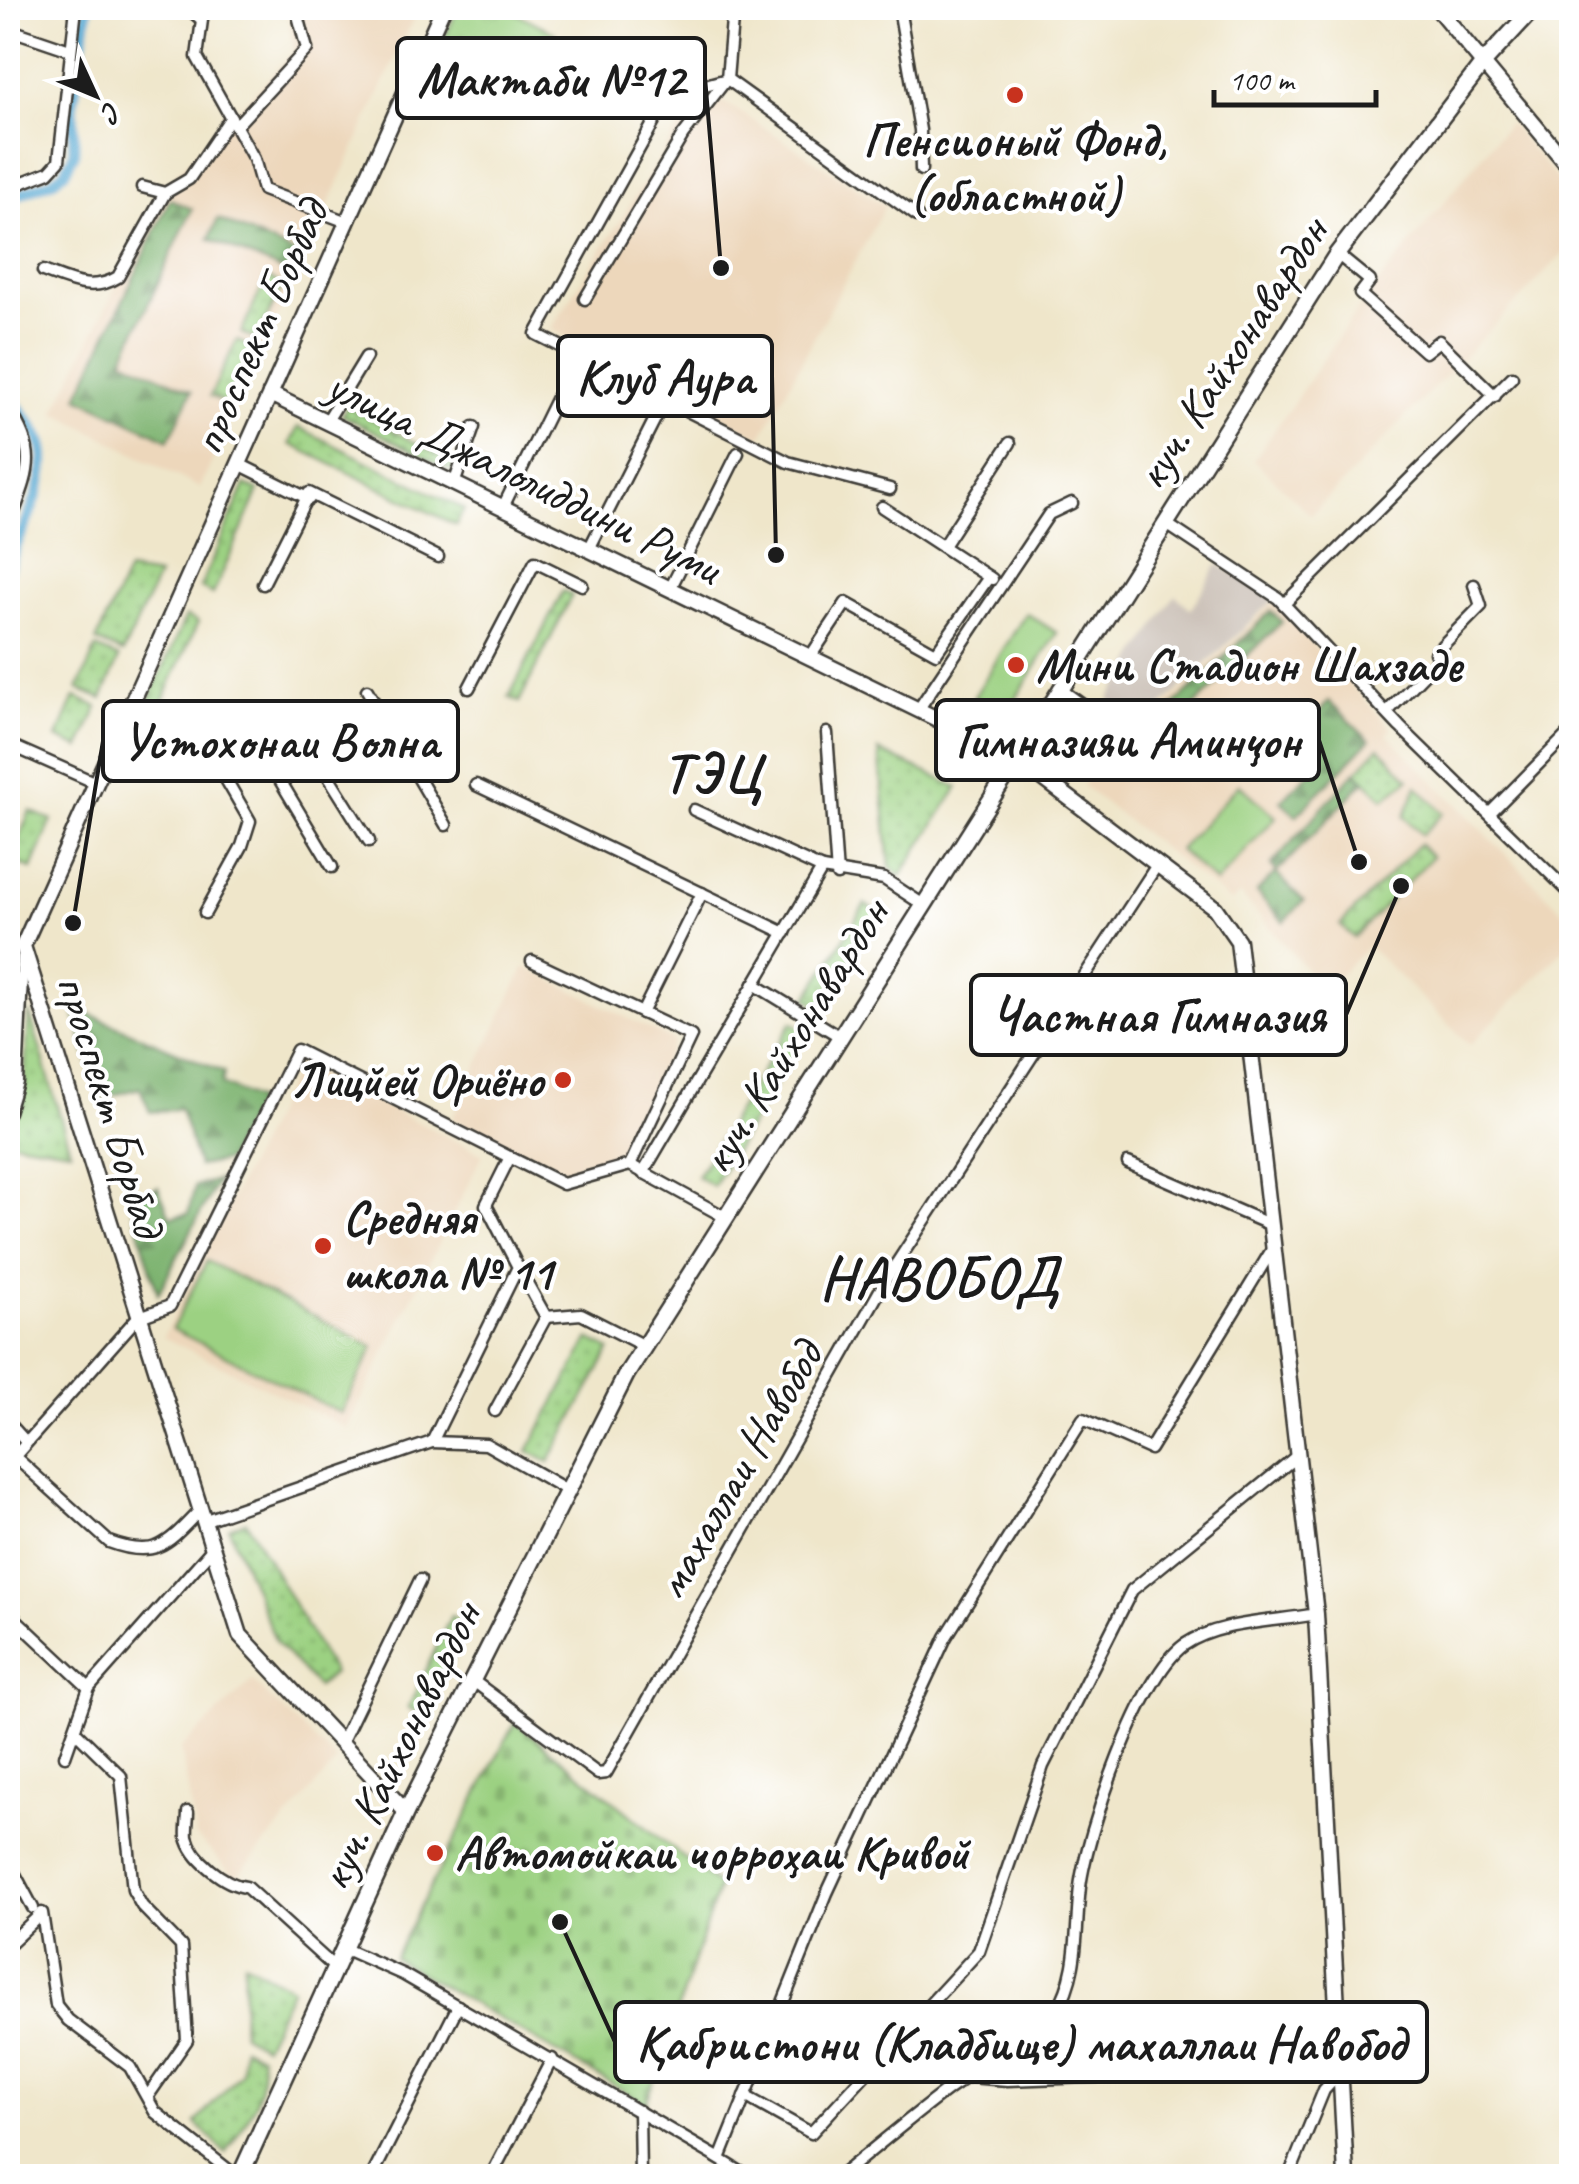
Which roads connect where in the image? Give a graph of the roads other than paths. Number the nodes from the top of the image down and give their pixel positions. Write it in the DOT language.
graph roads {
  1 [pos="76,8"];
  2 [pos="188,8"];
  3 [pos="296,8"];
  4 [pos="444,8"];
  5 [pos="733,8"];
  6 [pos="899,8"];
  7 [pos="1228,8"];
  8 [pos="1246,8"];
  9 [pos="1437,8"];
  10 [pos="1534,8"];
  11 [pos="14,31"];
  12 [pos="70,50"];
  13 [pos="1484,62"];
  14 [pos="727,79"];
  15 [pos="233,121"];
  16 [pos="921,170"];
  17 [pos="1572,170"];
  18 [pos="142,187"];
  19 [pos="8,188"];
  20 [pos="165,193"];
  21 [pos="917,216"];
  22 [pos="347,222"];
  23 [pos="1337,254"];
  24 [pos="43,271"];
  25 [pos="585,299"];
  26 [pos="366,357"];
  27 [pos="572,367"];
  28 [pos="1512,378"];
  29 [pos="270,394"];
  30 [pos="1495,396"];
  31 [pos="8,408"];
  32 [pos="658,413"];
  33 [pos="327,421"];
  34 [pos="474,427"];
  35 [pos="1010,443"];
  36 [pos="738,454"];
  37 [pos="239,464"];
  38 [pos="454,484"];
  39 [pos="890,489"];
  40 [pos="306,498"];
  41 [pos="1072,503"];
  42 [pos="502,507"];
  43 [pos="882,507"];
  44 [pos="1165,523"];
  45 [pos="8,529"];
  46 [pos="943,546"];
  47 [pos="588,549"];
  48 [pos="435,559"];
  49 [pos="989,577"];
  50 [pos="263,584"];
  51 [pos="582,585"];
  52 [pos="1001,585"];
  53 [pos="1474,585"];
  54 [pos="670,589"];
  55 [pos="1284,604"];
  56 [pos="810,657"];
  57 [pos="470,688"];
  58 [pos="1059,688"];
  59 [pos="366,690"];
  60 [pos="918,710"];
  61 [pos="1097,711"];
  62 [pos="1386,712"];
  63 [pos="295,723"];
  64 [pos="1116,728"];
  65 [pos="827,734"];
  66 [pos="1572,739"];
  67 [pos="8,744"];
  68 [pos="263,752"];
  69 [pos="1014,757"];
  70 [pos="1069,761"];
  71 [pos="217,764"];
  72 [pos="96,782"];
  73 [pos="476,785"];
  74 [pos="694,810"];
  75 [pos="1490,813"];
  76 [pos="446,825"];
  77 [pos="369,840"];
  78 [pos="1158,865"];
  79 [pos="332,867"];
  80 [pos="822,870"];
  81 [pos="837,875"];
  82 [pos="702,893"];
  83 [pos="1572,895"];
  84 [pos="922,904"];
  85 [pos="205,913"];
  86 [pos="785,933"];
  87 [pos="23,946"];
  88 [pos="532,961"];
  89 [pos="754,984"];
  90 [pos="642,1012"];
  91 [pos="839,1036"];
  92 [pos="8,1112"];
  93 [pos="510,1157"];
  94 [pos="1128,1163"];
  95 [pos="630,1166"];
  96 [pos="643,1172"];
  97 [pos="725,1216"];
  98 [pos="1271,1225"];
  99 [pos="1274,1247"];
  100 [pos="518,1267"];
  101 [pos="546,1317"];
  102 [pos="137,1318"];
  103 [pos="644,1346"];
  104 [pos="495,1411"];
  105 [pos="8,1422"];
  106 [pos="26,1442"];
  107 [pos="432,1442"];
  108 [pos="1298,1455"];
  109 [pos="11,1460"];
  110 [pos="568,1490"];
  111 [pos="202,1515"];
  112 [pos="212,1548"];
  113 [pos="420,1580"];
  114 [pos="8,1612"];
  115 [pos="1316,1614"];
  116 [pos="472,1680"];
  117 [pos="89,1688"];
  118 [pos="8,1709"];
  119 [pos="77,1733"];
  120 [pos="341,1744"];
  121 [pos="66,1756"];
  122 [pos="8,1762"];
  123 [pos="188,1812"];
  124 [pos="406,1812"];
  125 [pos="8,1861"];
  126 [pos="38,1910"];
  127 [pos="8,1946"];
  128 [pos="343,1948"];
  129 [pos="334,1967"];
  130 [pos="458,2006"];
  131 [pos="552,2060"];
  132 [pos="1341,2070"];
  133 [pos="969,2077"];
  134 [pos="148,2096"];
  135 [pos="745,2096"];
  136 [pos="639,2111"];
  137 [pos="718,2158"];
  138 [pos="238,2176"];
  139 [pos="372,2176"];
  140 [pos="492,2176"];
  141 [pos="640,2176"];
  142 [pos="747,2176"];
  143 [pos="840,2176"];
  144 [pos="1290,2176"];
  145 [pos="1346,2176"];
  1 -- 12 [label="street"];
  2 -- 15 [label="street"];
  3 -- 15 [label="street"];
  4 -- 22 [label="street, проспект Борбад"];
  5 -- 14 [label="street"];
  6 -- 16 [label="street"];
  7 -- 8 [label="street"];
  9 -- 13 [label="street"];
  10 -- 13 [label="main road, куч. Кайхонавардон"];
  11 -- 12 [label="street"];
  12 -- 19 [label="street"];
  13 -- 17 [label="street"];
  13 -- 23 [label="main road, куч. Кайхонавардон"];
  14 -- 21 [label="street"];
  14 -- 25 [label="street"];
  14 -- 39 [label="street"];
  15 -- 20 [label="street"];
  15 -- 22 [label="street"];
  18 -- 20 [label="street"];
  20 -- 24 [label="street"];
  22 -- 29 [label="street, проспект Борбад"];
  23 -- 30 [label="street"];
  23 -- 44 [label="main road, куч. Кайхонавардон"];
  26 -- 33 [label="street"];
  27 -- 42 [label="street"];
  28 -- 30 [label="street"];
  29 -- 33 [label="street, улица Джалолиддини Руми"];
  29 -- 37 [label="street, проспект Борбад"];
  30 -- 55 [label="street"];
  31 -- 45 [label="street"];
  32 -- 47 [label="street"];
  33 -- 38 [label="street, улица Джалолиддини Руми"];
  34 -- 38 [label="street"];
  35 -- 46 [label="street"];
  36 -- 54 [label="street"];
  37 -- 40 [label="street"];
  37 -- 72 [label="street, проспект Борбад"];
  38 -- 42 [label="street, улица Джалолиддини Руми"];
  40 -- 48 [label="street"];
  40 -- 50 [label="street"];
  41 -- 52 [label="street"];
  42 -- 47 [label="street, улица Джалолиддини Руми"];
  43 -- 46 [label="street"];
  44 -- 55 [label="street"];
  44 -- 58 [label="main road, куч. Кайхонавардон"];
  46 -- 49 [label="street"];
  47 -- 54 [label="street, улица Джалолиддини Руми"];
  49 -- 52 [label="street"];
  49 -- 56 [label="street"];
  51 -- 57 [label="street"];
  52 -- 60 [label="street"];
  53 -- 62 [label="street"];
  54 -- 56 [label="street, улица Джалолиддини Руми"];
  55 -- 62 [label="street"];
  56 -- 60 [label="street, улица Джалолиддини Руми"];
  58 -- 61 [label="street"];
  58 -- 69 [label="main road, куч. Кайхонавардон"];
  59 -- 76 [label="street"];
  60 -- 69 [label="street, улица Джалолиддини Руми"];
  61 -- 64 [label="street"];
  61 -- 70 [label="street"];
  62 -- 75 [label="street"];
  63 -- 77 [label="street"];
  65 -- 81 [label="street"];
  66 -- 75 [label="street"];
  67 -- 72 [label="street"];
  68 -- 79 [label="street"];
  69 -- 78 [label="street, улица Джалолиддини Руми"];
  69 -- 84 [label="main road, куч. Кайхонавардон"];
  71 -- 85 [label="street"];
  72 -- 87 [label="street, проспект Борбад"];
  73 -- 82 [label="street"];
  74 -- 80 [label="street"];
  75 -- 83 [label="street"];
  78 -- 98 [label="street, улица Джалолиддини Руми"];
  78 -- 116 [label="street, махаллаи Навобод"];
  80 -- 81 [label="street"];
  80 -- 86 [label="street"];
  81 -- 84 [label="street"];
  82 -- 86 [label="street"];
  82 -- 90 [label="street"];
  84 -- 91 [label="main road, куч. Кайхонавардон"];
  86 -- 89 [label="street"];
  87 -- 92 [label="street"];
  87 -- 102 [label="street, проспект Борбад"];
  88 -- 90 [label="street"];
  89 -- 91 [label="street"];
  89 -- 96 [label="street"];
  90 -- 95 [label="street"];
  91 -- 97 [label="main road, куч. Кайхонавардон"];
  93 -- 95 [label="street"];
  93 -- 100 [label="street"];
  93 -- 102 [label="street"];
  94 -- 98 [label="street"];
  95 -- 96 [label="street"];
  96 -- 97 [label="street"];
  97 -- 103 [label="main road, куч. Кайхонавардон"];
  98 -- 99 [label="street, улица Джалолиддини Руми"];
  99 -- 108 [label="street, улица Джалолиддини Руми"];
  99 -- 135 [label="street"];
  100 -- 101 [label="street"];
  100 -- 107 [label="street"];
  101 -- 103 [label="street"];
  101 -- 104 [label="street"];
  102 -- 106 [label="street"];
  102 -- 111 [label="street, проспект Борбад"];
  103 -- 110 [label="main road, куч. Кайхонавардон"];
  105 -- 106 [label="street"];
  106 -- 109 [label="street"];
  107 -- 110 [label="street"];
  107 -- 111 [label="street"];
  108 -- 115 [label="street, улица Джалолиддини Руми"];
  108 -- 135 [label="street"];
  109 -- 111 [label="street"];
  110 -- 116 [label="main road, куч. Кайхонавардон"];
  111 -- 112 [label="street, проспект Борбад"];
  112 -- 117 [label="street"];
  112 -- 120 [label="street, проспект Борбад"];
  113 -- 120 [label="street"];
  114 -- 117 [label="street"];
  115 -- 132 [label="street, улица Джалолиддини Руми"];
  115 -- 133 [label="street"];
  116 -- 124 [label="main road, куч. Кайхонавардон"];
  117 -- 119 [label="street"];
  118 -- 122 [label="street"];
  119 -- 121 [label="street"];
  119 -- 134 [label="street"];
  120 -- 124 [label="street, проспект Борбад"];
  123 -- 129 [label="street"];
  124 -- 128 [label="main road, куч. Кайхонавардон"];
  125 -- 126 [label="street"];
  126 -- 127 [label="street"];
  126 -- 134 [label="street"];
  128 -- 129 [label="main road, куч. Кайхонавардон"];
  128 -- 130 [label="street"];
  129 -- 138 [label="main road, куч. Кайхонавардон"];
  130 -- 131 [label="street"];
  130 -- 139 [label="street"];
  131 -- 136 [label="street"];
  131 -- 140 [label="street"];
  132 -- 133 [label="street"];
  132 -- 144 [label="street"];
  132 -- 145 [label="street, улица Джалолиддини Руми"];
  133 -- 143 [label="street"];
  134 -- 138 [label="street"];
  135 -- 137 [label="street"];
  136 -- 137 [label="street"];
  136 -- 141 [label="street"];
  137 -- 142 [label="street"];
}
